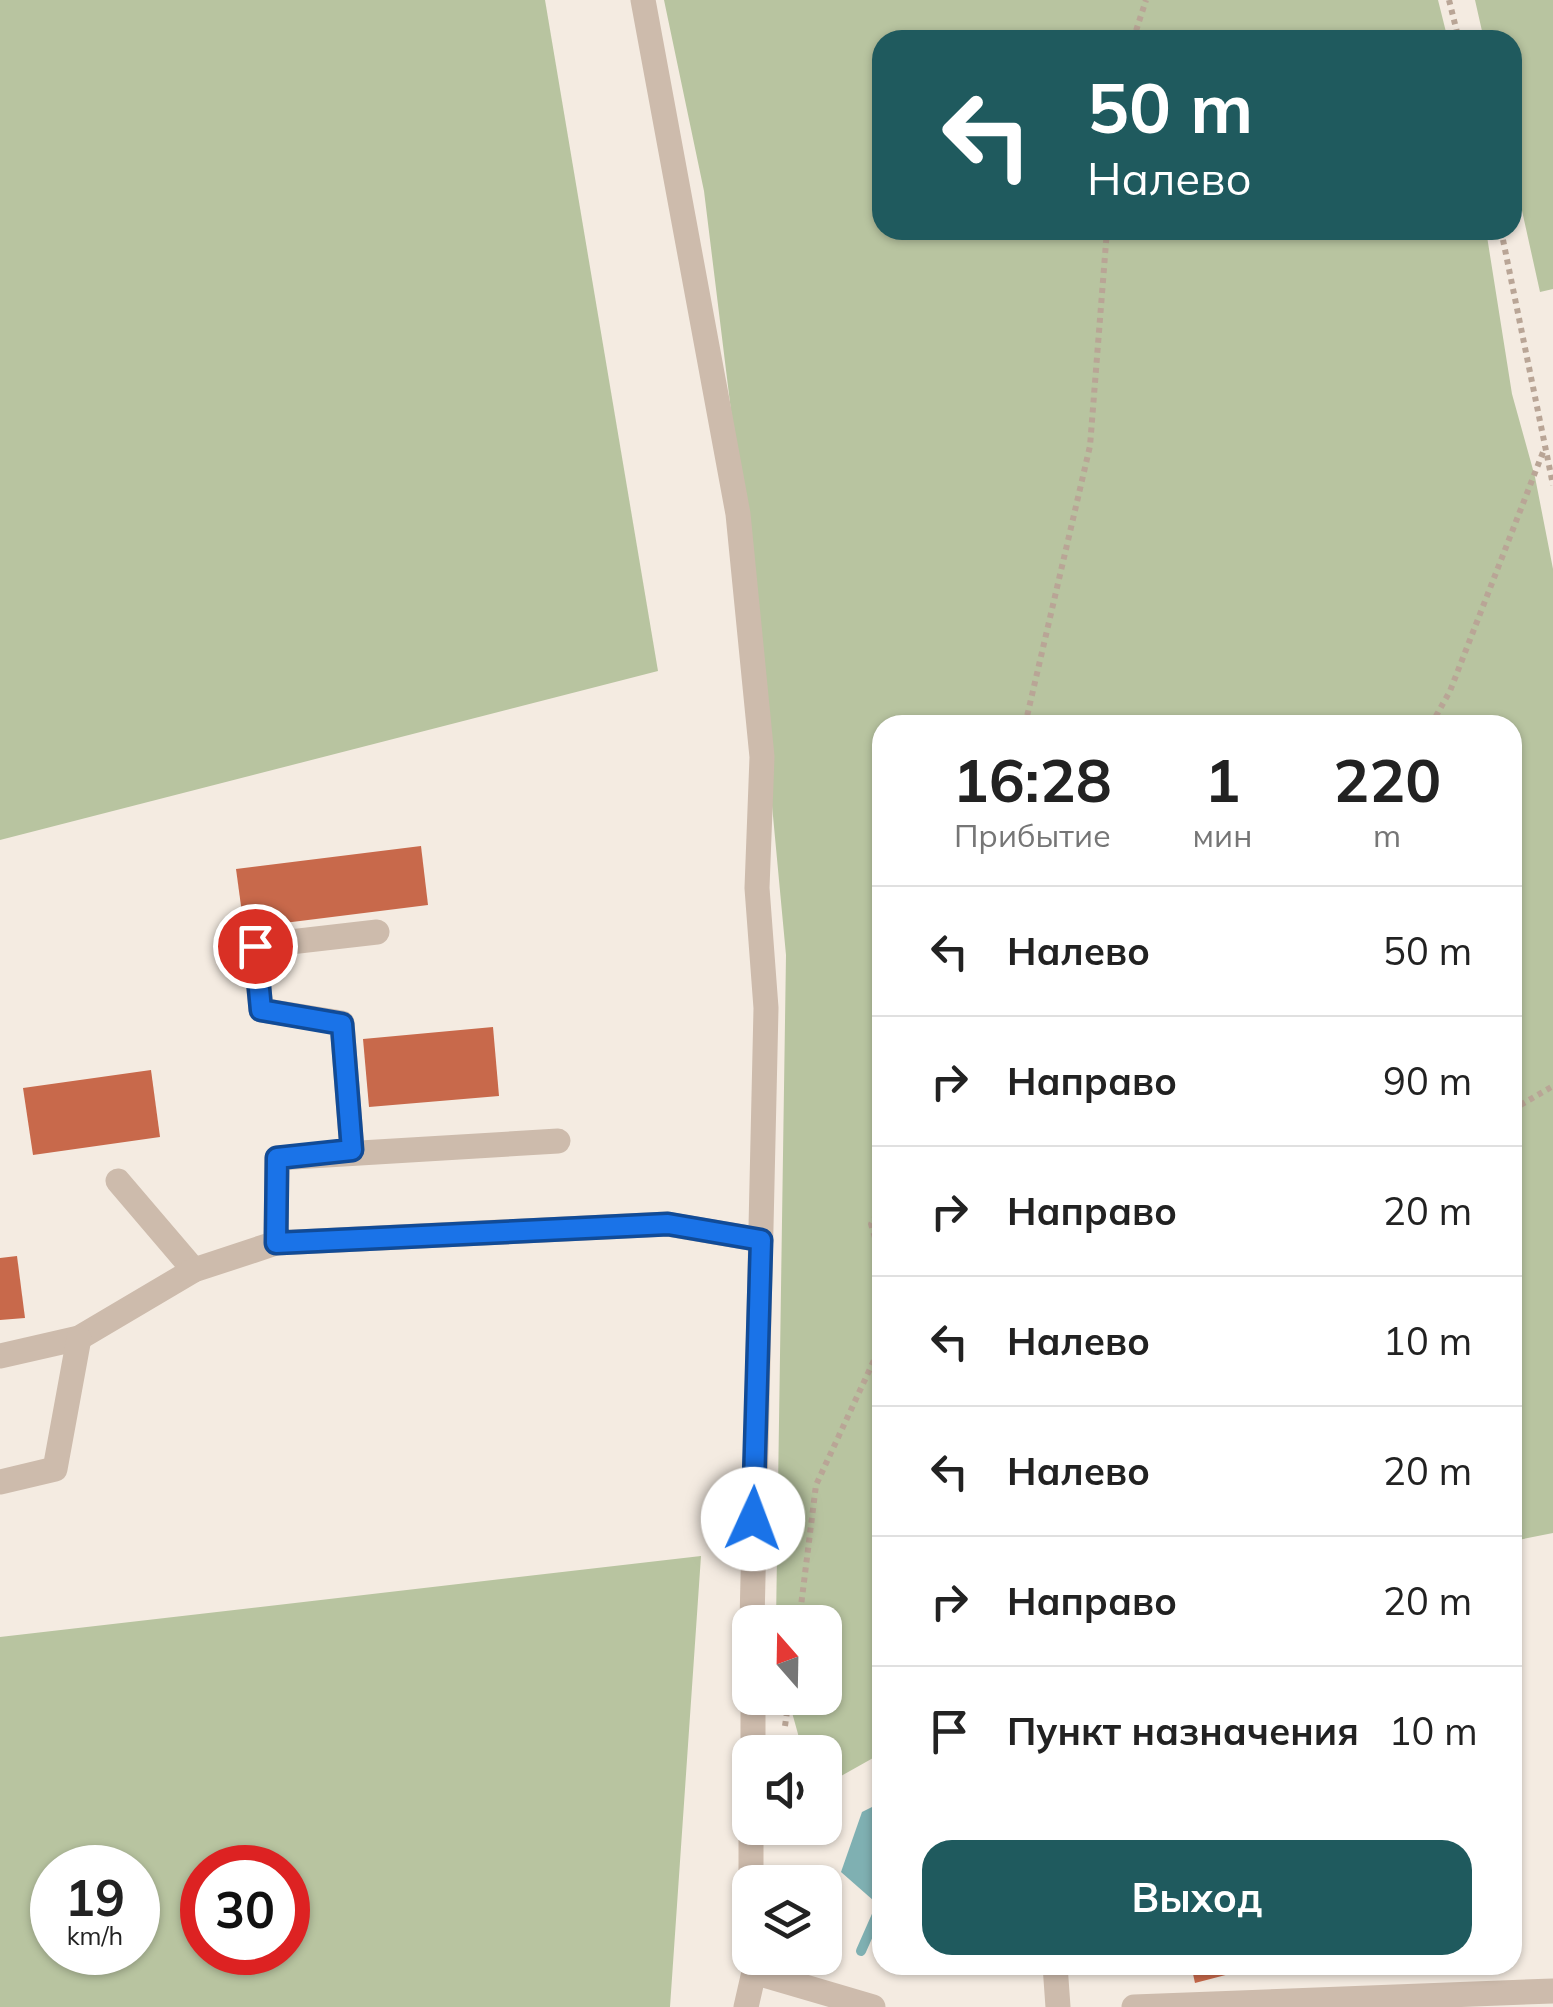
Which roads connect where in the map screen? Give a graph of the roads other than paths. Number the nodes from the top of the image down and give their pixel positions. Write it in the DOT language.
graph roads {
  1 [pos="642,0"];
  2 [pos="376,932"];
  3 [pos="558,1140"];
  4 [pos="352,1150"];
  5 [pos="118,1180"];
  6 [pos="761,1240"];
  7 [pos="276,1243"];
  8 [pos="194,1270"];
  9 [pos="79,1338"];
  10 [pos="0,1356"];
  11 [pos="0,1482"];
  12 [pos="752,1605"];
  13 [pos="752,1975"];
  14 [pos="785,1975"];
  15 [pos="1056,1975"];
  16 [pos="1553,1991"];
  17 [pos="746,2007"];
  18 [pos="874,2007"];
  19 [pos="1058,2007"];
  20 [pos="1134,2007"];
  1 -- 6 [label="street"];
  2 -- 4 [label="street"];
  3 -- 4 [label="street"];
  4 -- 7 [label="street"];
  5 -- 8 [label="street"];
  6 -- 7 [label="street"];
  6 -- 12 [label="street"];
  7 -- 8 [label="street"];
  8 -- 9 [label="street"];
  9 -- 10 [label="street"];
  9 -- 11 [label="street"];
  13 -- 17 [label="street"];
  14 -- 18 [label="street"];
  15 -- 19 [label="street"];
  16 -- 20 [label="street"];
}
